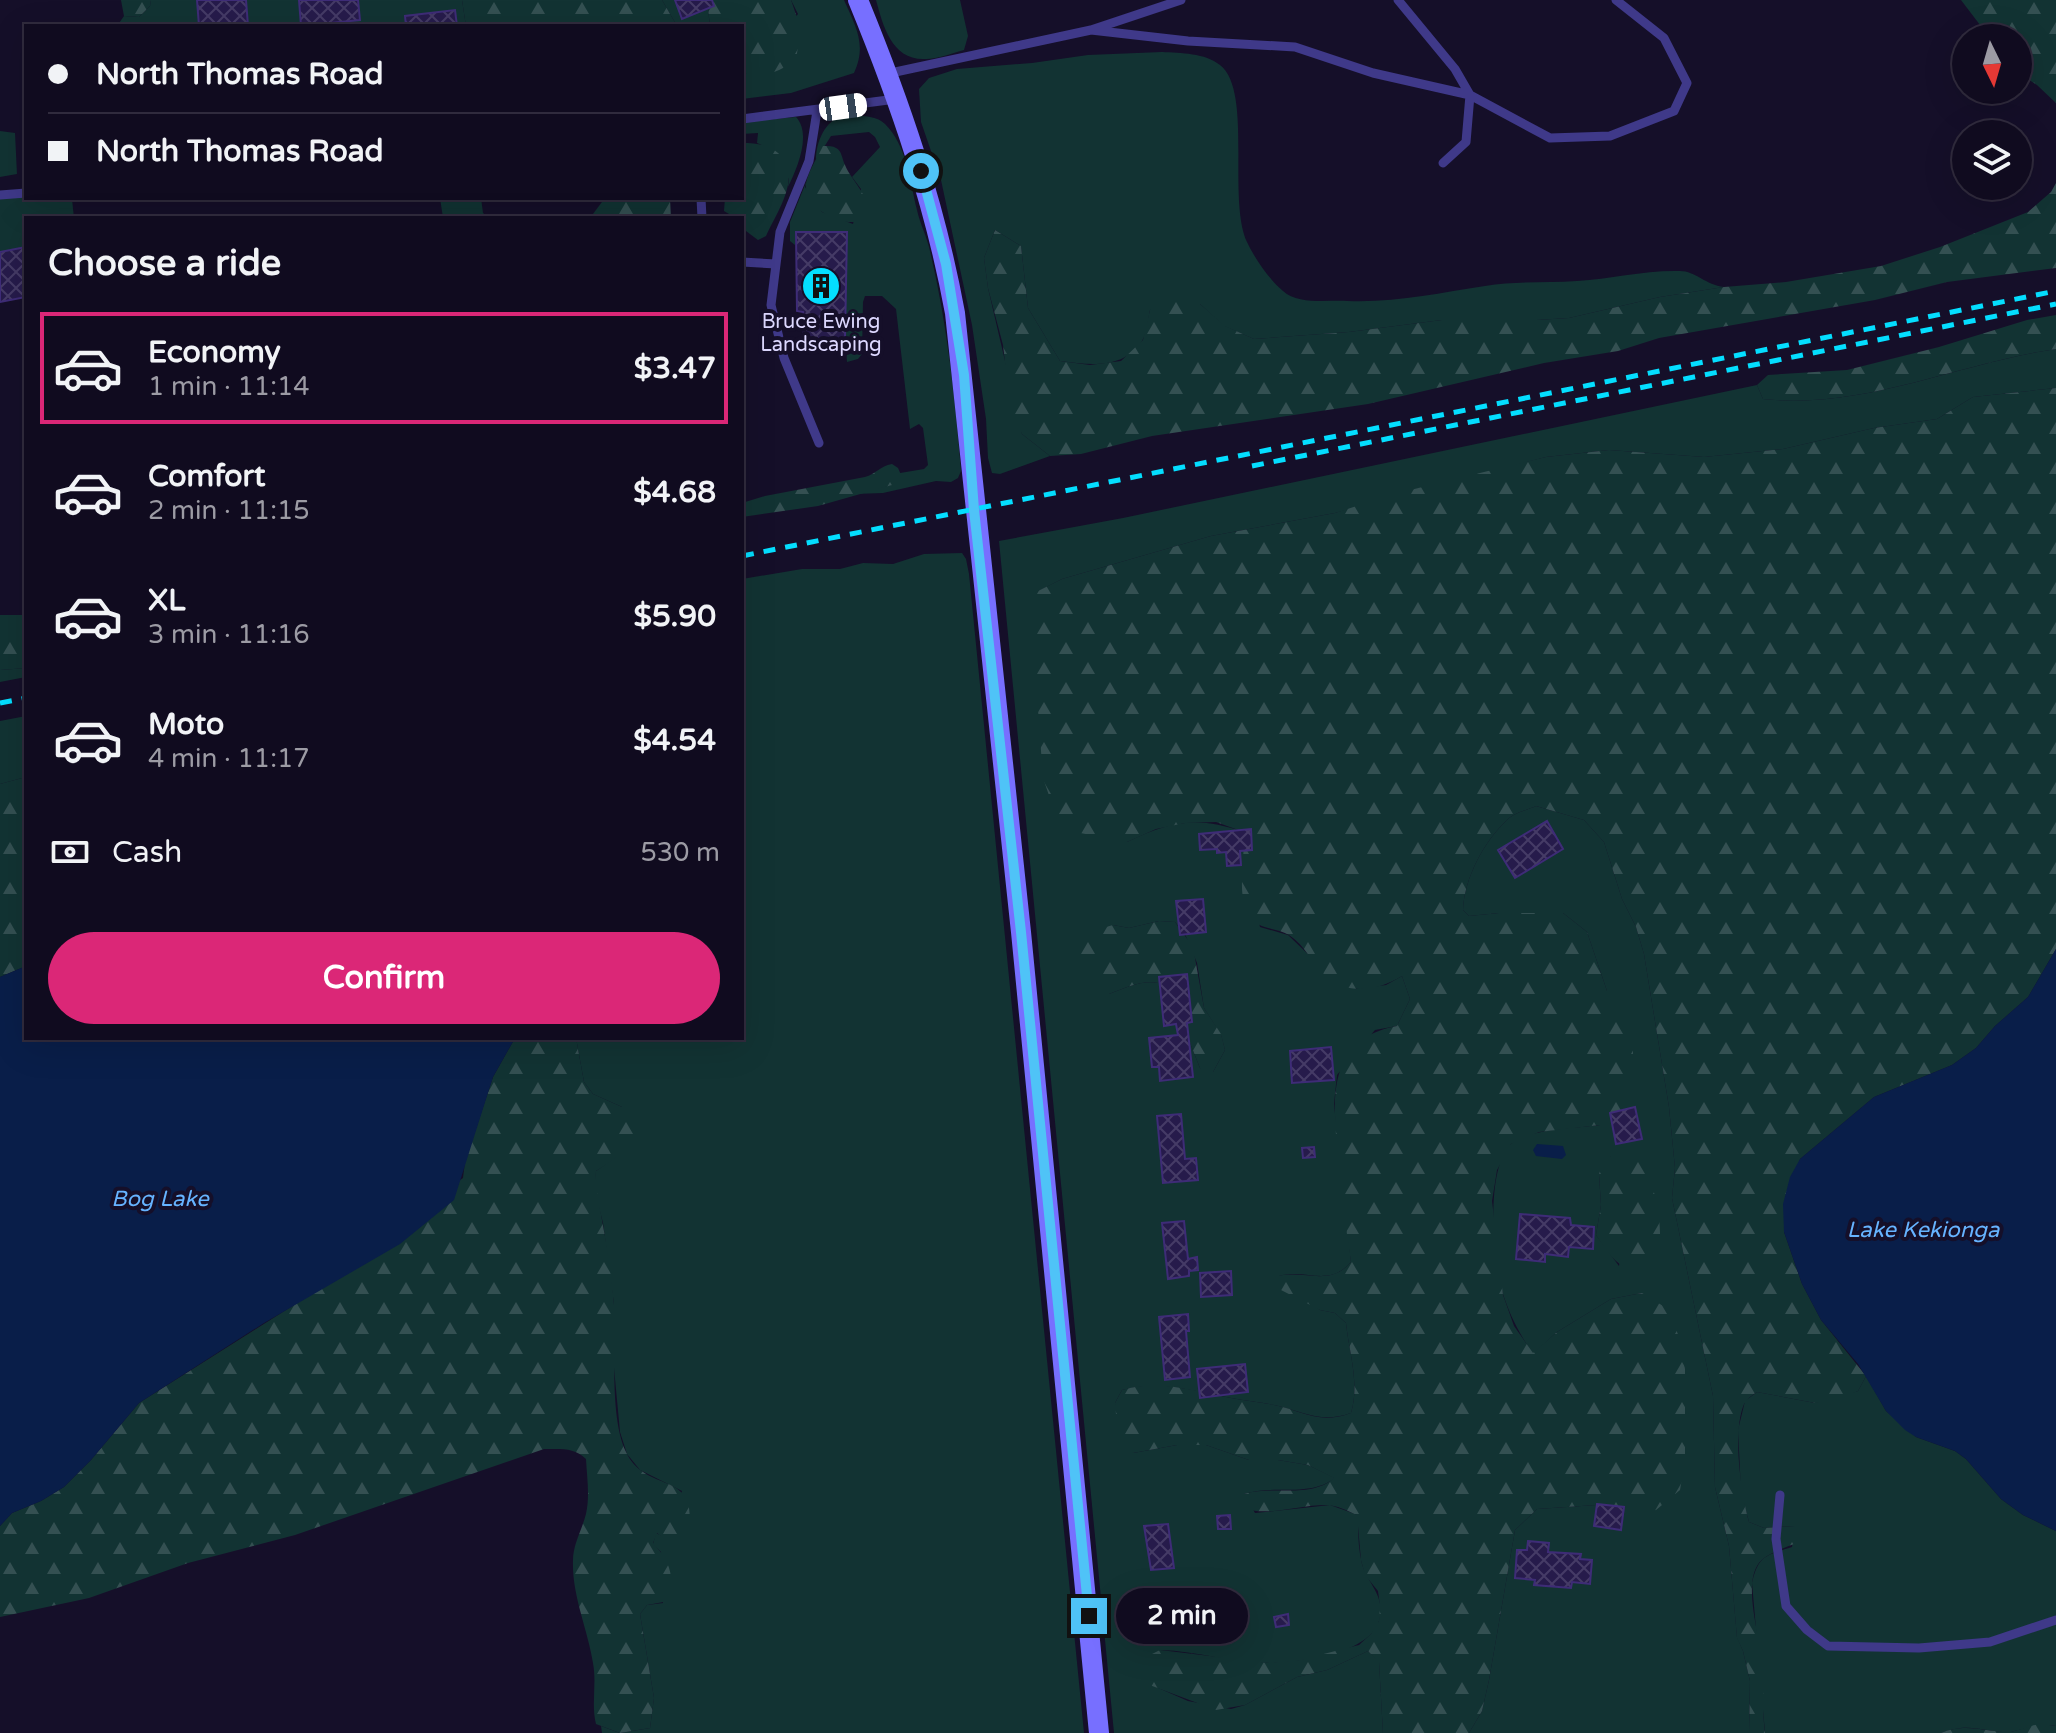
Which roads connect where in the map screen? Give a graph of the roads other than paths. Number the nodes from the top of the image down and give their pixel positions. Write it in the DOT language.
graph roads {
  1 [pos="858,0"];
  2 [pos="1181,0"];
  3 [pos="1398,0"];
  4 [pos="1616,0"];
  5 [pos="1091,30"];
  6 [pos="886,74"];
  7 [pos="1470,95"];
  8 [pos="896,99"];
  9 [pos="817,111"];
  10 [pos="744,119"];
  11 [pos="1443,163"];
  12 [pos="24,193"];
  13 [pos="0,195"];
  14 [pos="744,262"];
  15 [pos="776,264"];
  16 [pos="819,443"];
  17 [pos="1780,1495"];
  18 [pos="2056,1620"];
  19 [pos="1099,1733"];
  1 -- 6 [label="main road"];
  2 -- 5 [label="lane"];
  3 -- 7 [label="lane"];
  4 -- 7 [label="lane"];
  5 -- 6 [label="lane"];
  5 -- 7 [label="lane"];
  6 -- 8 [label="main road"];
  7 -- 11 [label="lane"];
  8 -- 9 [label="lane"];
  8 -- 19 [label="main road"];
  9 -- 10 [label="lane"];
  9 -- 15 [label="lane"];
  12 -- 13 [label="lane"];
  14 -- 15 [label="lane"];
  15 -- 16 [label="lane"];
  17 -- 18 [label="lane"];
}
